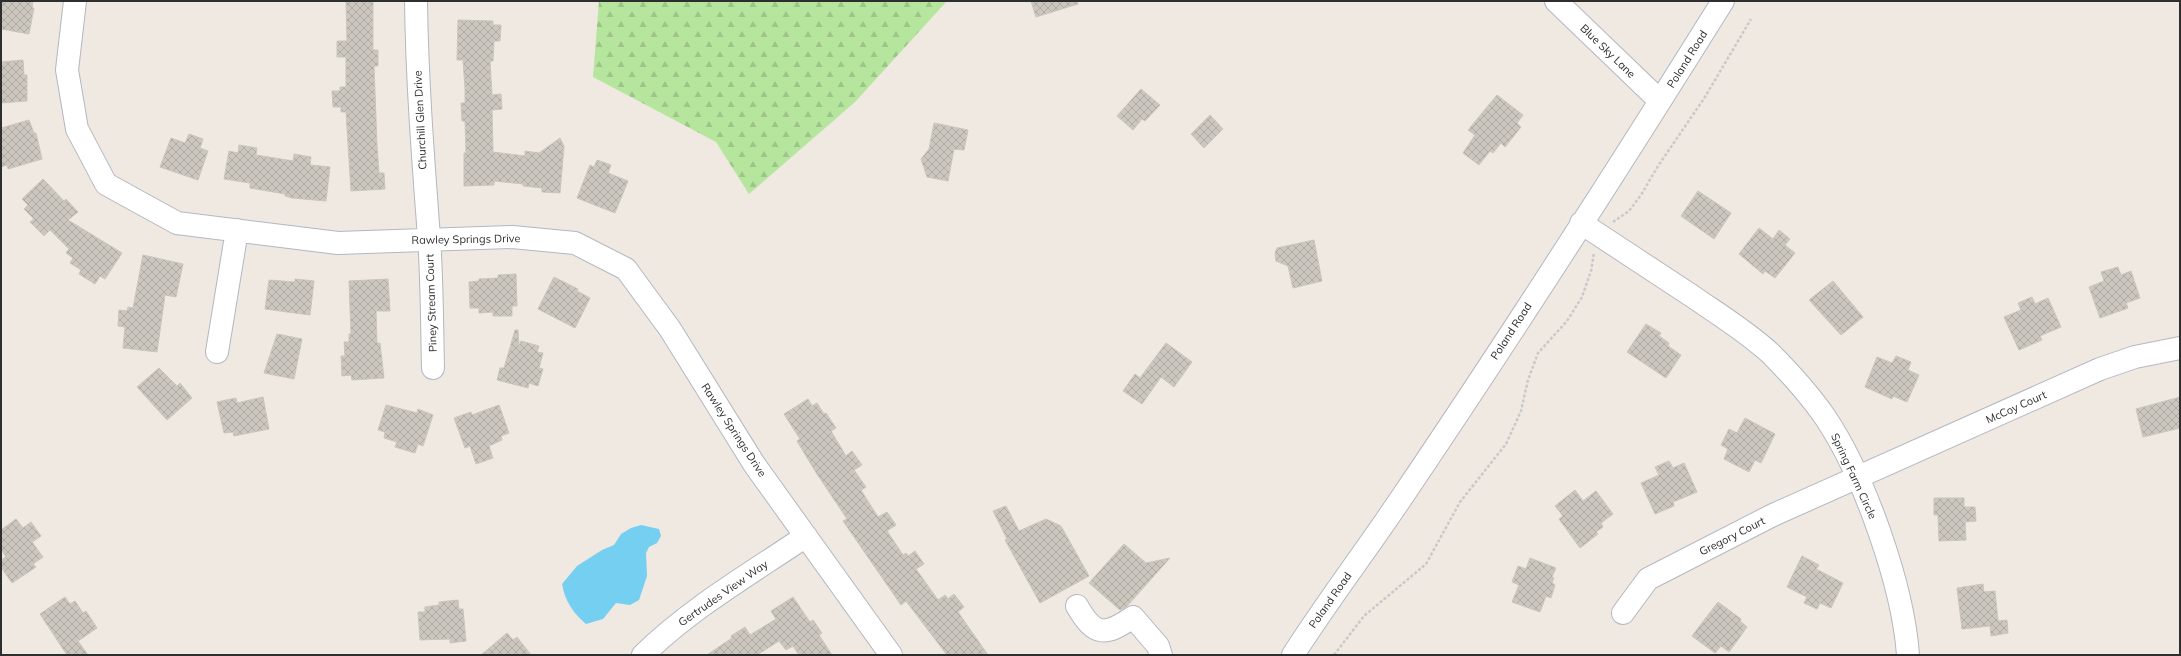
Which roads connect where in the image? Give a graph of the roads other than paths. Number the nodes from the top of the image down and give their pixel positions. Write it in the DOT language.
graph roads {
  1 [pos="75,1"];
  2 [pos="416,1"];
  3 [pos="1556,1"];
  4 [pos="1722,1"];
  5 [pos="1660,102"];
  6 [pos="1581,223"];
  7 [pos="237,230"];
  8 [pos="429,238"];
  9 [pos="2180,348"];
  10 [pos="217,352"];
  11 [pos="433,368"];
  12 [pos="1857,478"];
  13 [pos="806,536"];
  14 [pos="1077,606"];
  15 [pos="1623,613"];
  16 [pos="643,655"];
  17 [pos="892,655"];
  18 [pos="1161,655"];
  19 [pos="1293,655"];
  20 [pos="1908,655"];
  1 -- 7 [label="street, Rawley Springs Drive"];
  2 -- 8 [label="street, Churchill Glen Drive"];
  3 -- 5 [label="street, Blue Sky Lane"];
  4 -- 5 [label="street, Poland Road"];
  5 -- 6 [label="street, Poland Road"];
  6 -- 12 [label="street, Spring Farm Circle"];
  6 -- 19 [label="street, Poland Road"];
  7 -- 8 [label="street, Rawley Springs Drive"];
  7 -- 10 [label="street"];
  8 -- 11 [label="street, Piney Stream Court"];
  8 -- 13 [label="street, Rawley Springs Drive"];
  9 -- 12 [label="street, McCoy Court"];
  12 -- 15 [label="street, Gregory Court"];
  12 -- 20 [label="street, Spring Farm Circle"];
  13 -- 16 [label="street, Gertrudes View Way"];
  13 -- 17 [label="street, Rawley Springs Drive"];
  14 -- 18 [label="street"];
}
